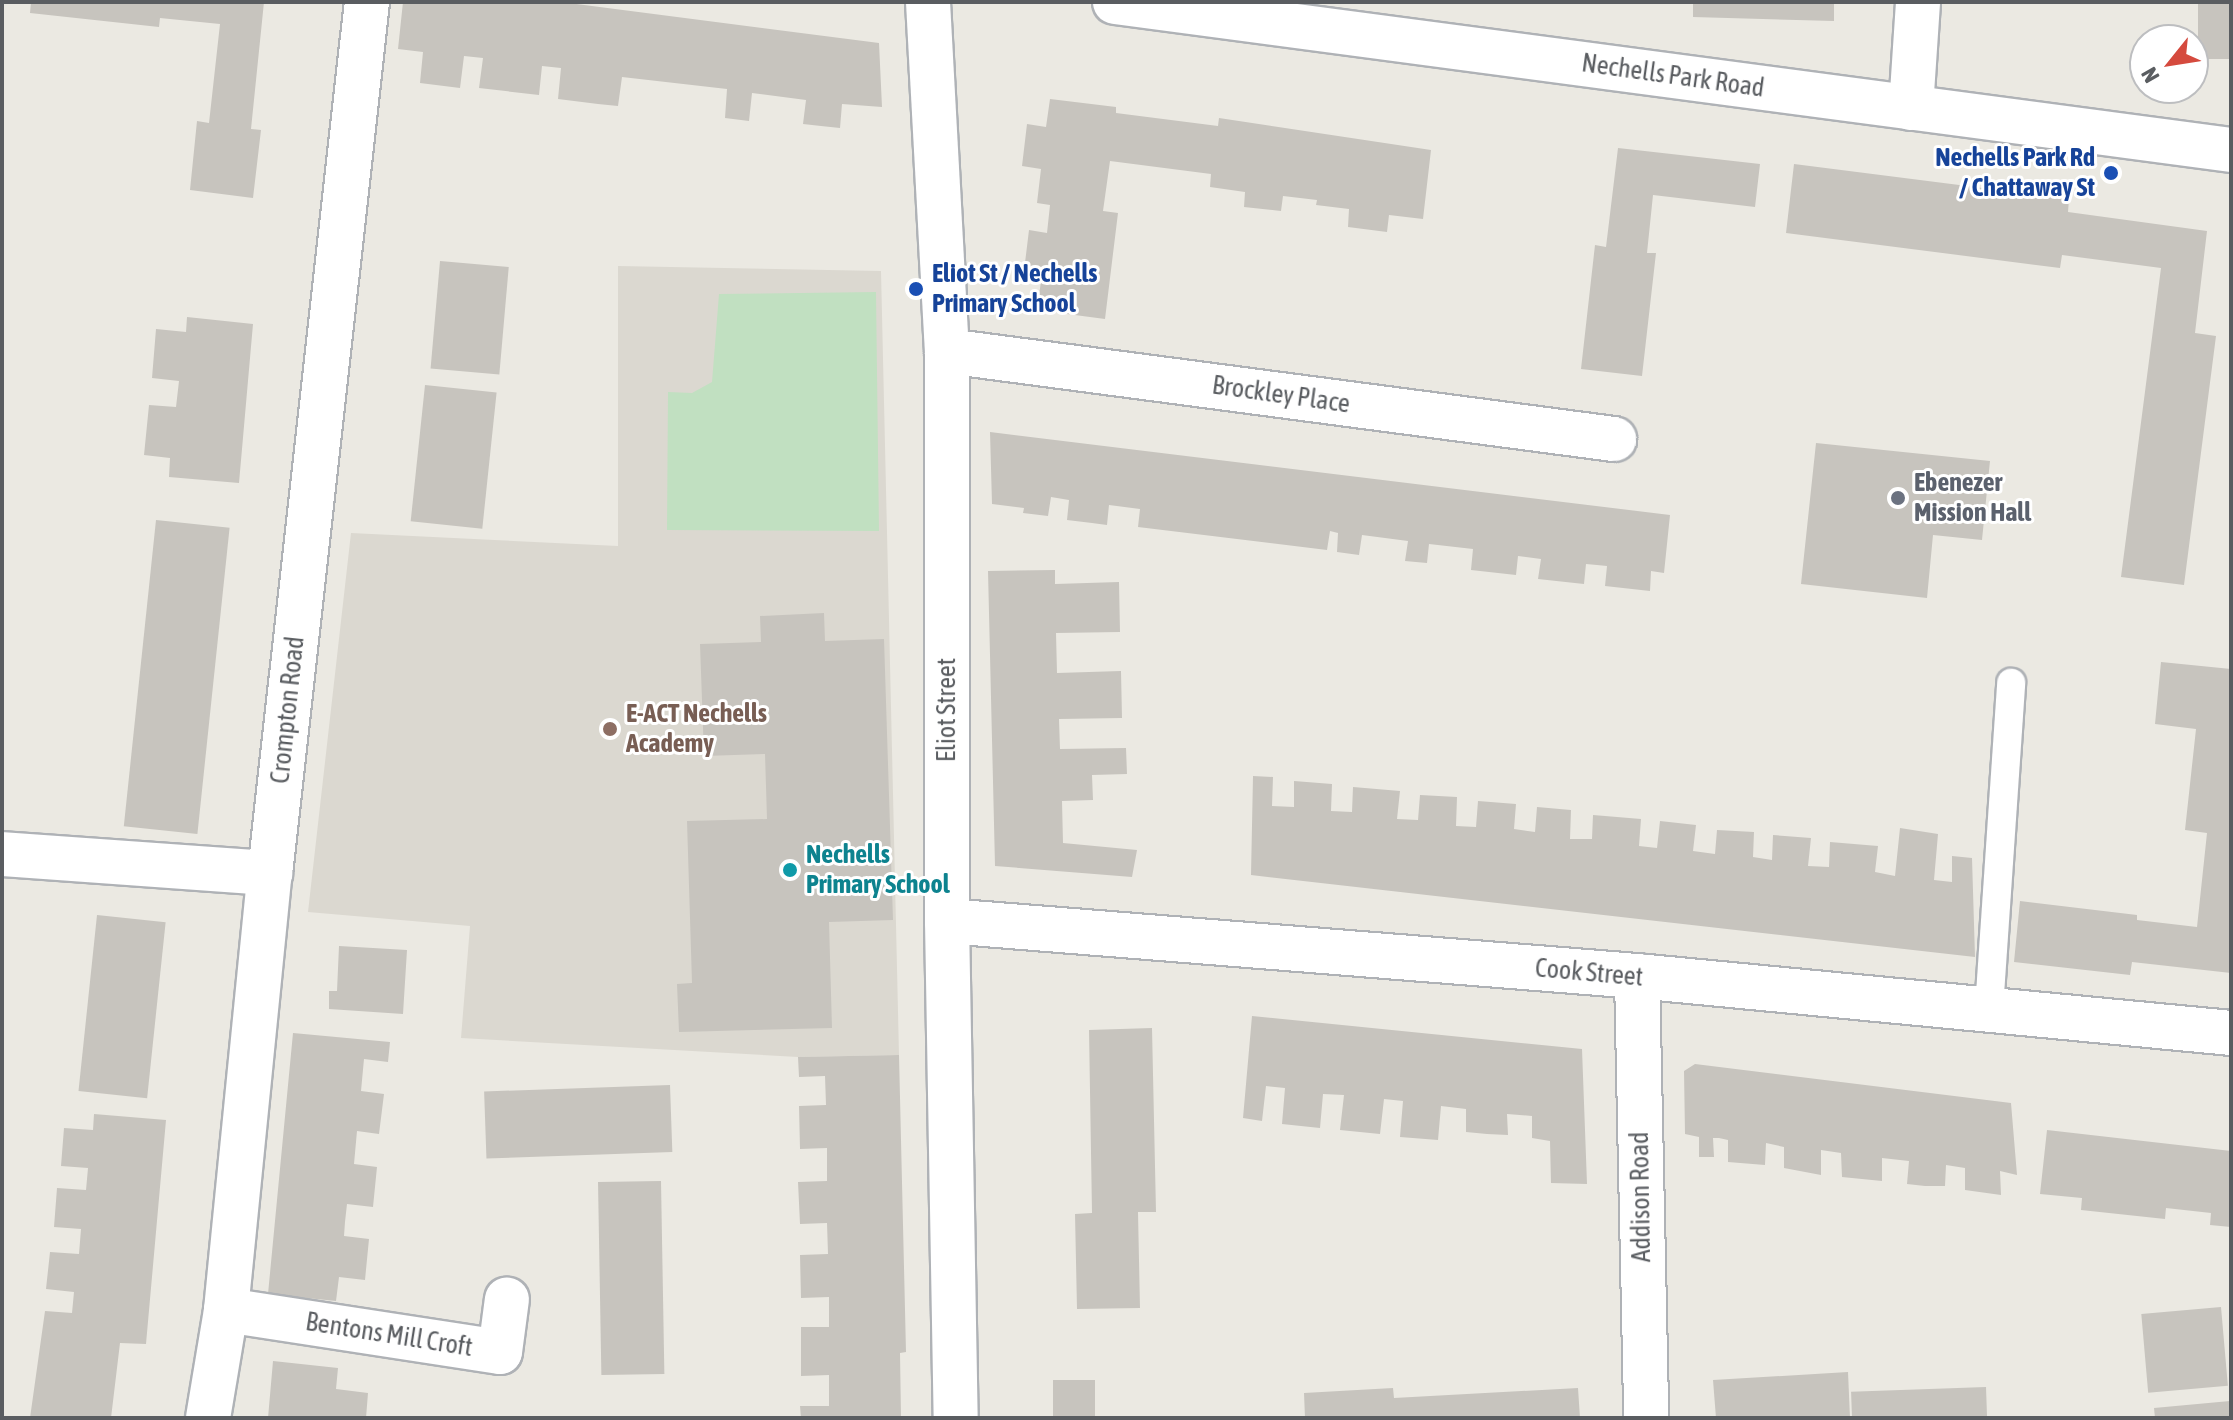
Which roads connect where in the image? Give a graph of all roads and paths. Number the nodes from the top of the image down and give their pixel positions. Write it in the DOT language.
graph roads {
  1 [pos="367,2"];
  2 [pos="928,2"];
  3 [pos="1115,2"];
  4 [pos="1918,2"];
  5 [pos="1911,108"];
  6 [pos="2231,150"];
  7 [pos="947,351"];
  8 [pos="1614,439"];
  9 [pos="2011,683"];
  10 [pos="2,854"];
  11 [pos="270,873"];
  12 [pos="947,921"];
  13 [pos="1637,976"];
  14 [pos="1989,1009"];
  15 [pos="2231,1033"];
  16 [pos="507,1299"];
  17 [pos="226,1310"];
  18 [pos="208,1418"];
  19 [pos="956,1418"];
  20 [pos="1646,1418"];
  1 -- 11 [label="street, Crompton Road"];
  2 -- 7 [label="street, Eliot Street"];
  3 -- 5 [label="street, Nechells Park Road"];
  4 -- 5 [label="street"];
  5 -- 6 [label="street, Nechells Park Road"];
  7 -- 8 [label="street, Brockley Place"];
  7 -- 12 [label="street, Eliot Street"];
  9 -- 14 [label="lane"];
  10 -- 11 [label="street"];
  11 -- 17 [label="street, Crompton Road"];
  12 -- 13 [label="street, Cook Street"];
  12 -- 19 [label="street, Eliot Street"];
  13 -- 14 [label="street, Cook Street"];
  13 -- 20 [label="street, Addison Road"];
  14 -- 15 [label="street, Cook Street"];
  16 -- 17 [label="street, Bentons Mill Croft"];
  17 -- 18 [label="street, Crompton Road"];
}
